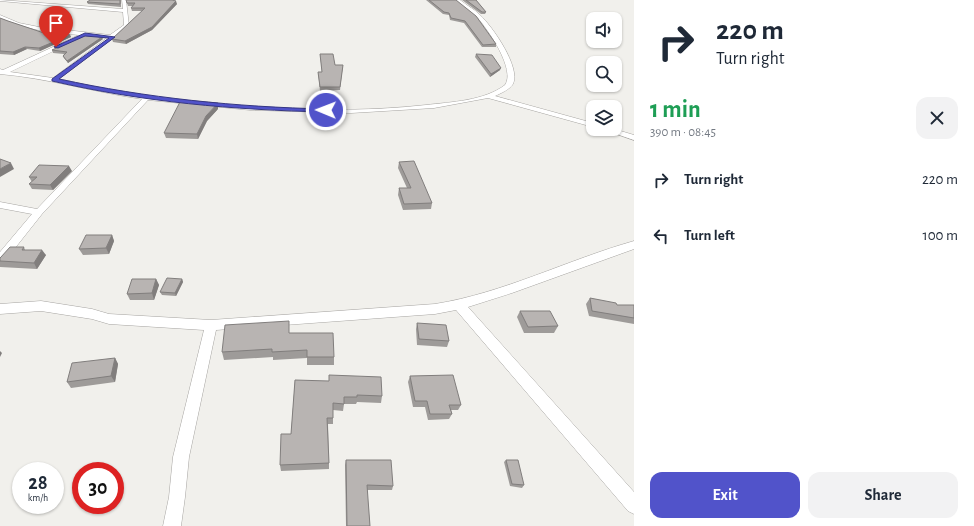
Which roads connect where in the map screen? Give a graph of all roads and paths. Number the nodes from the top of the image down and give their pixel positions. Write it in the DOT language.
graph roads {
  1 [pos="0,0"];
  2 [pos="124,0"];
  3 [pos="457,0"];
  4 [pos="126,11"];
  5 [pos="0,16"];
  6 [pos="85,35"];
  7 [pos="113,37"];
  8 [pos="1,72"];
  9 [pos="54,80"];
  10 [pos="488,96"];
  11 [pos="147,97"];
  12 [pos="586,123"];
  13 [pos="622,134"];
  14 [pos="634,138"];
  15 [pos="0,205"];
  16 [pos="39,212"];
  17 [pos="634,245"];
  18 [pos="0,259"];
  19 [pos="459,305"];
  20 [pos="0,309"];
  21 [pos="211,325"];
  22 [pos="634,505"];
  23 [pos="172,526"];
  1 -- 4 [label="street"];
  2 -- 4 [label="street"];
  3 -- 10 [label="street"];
  4 -- 7 [label="street"];
  5 -- 6 [label="street"];
  6 -- 7 [label="street"];
  6 -- 8 [label="street"];
  7 -- 9 [label="street"];
  8 -- 9 [label="street"];
  9 -- 11 [label="street"];
  10 -- 11 [label="street"];
  10 -- 12 [label="street"];
  11 -- 16 [label="street"];
  13 -- 14 [label="street"];
  15 -- 16 [label="street"];
  16 -- 18 [label="street"];
  17 -- 19 [label="street"];
  19 -- 21 [label="street"];
  19 -- 22 [label="street"];
  20 -- 21 [label="street"];
  21 -- 23 [label="street"];
}
